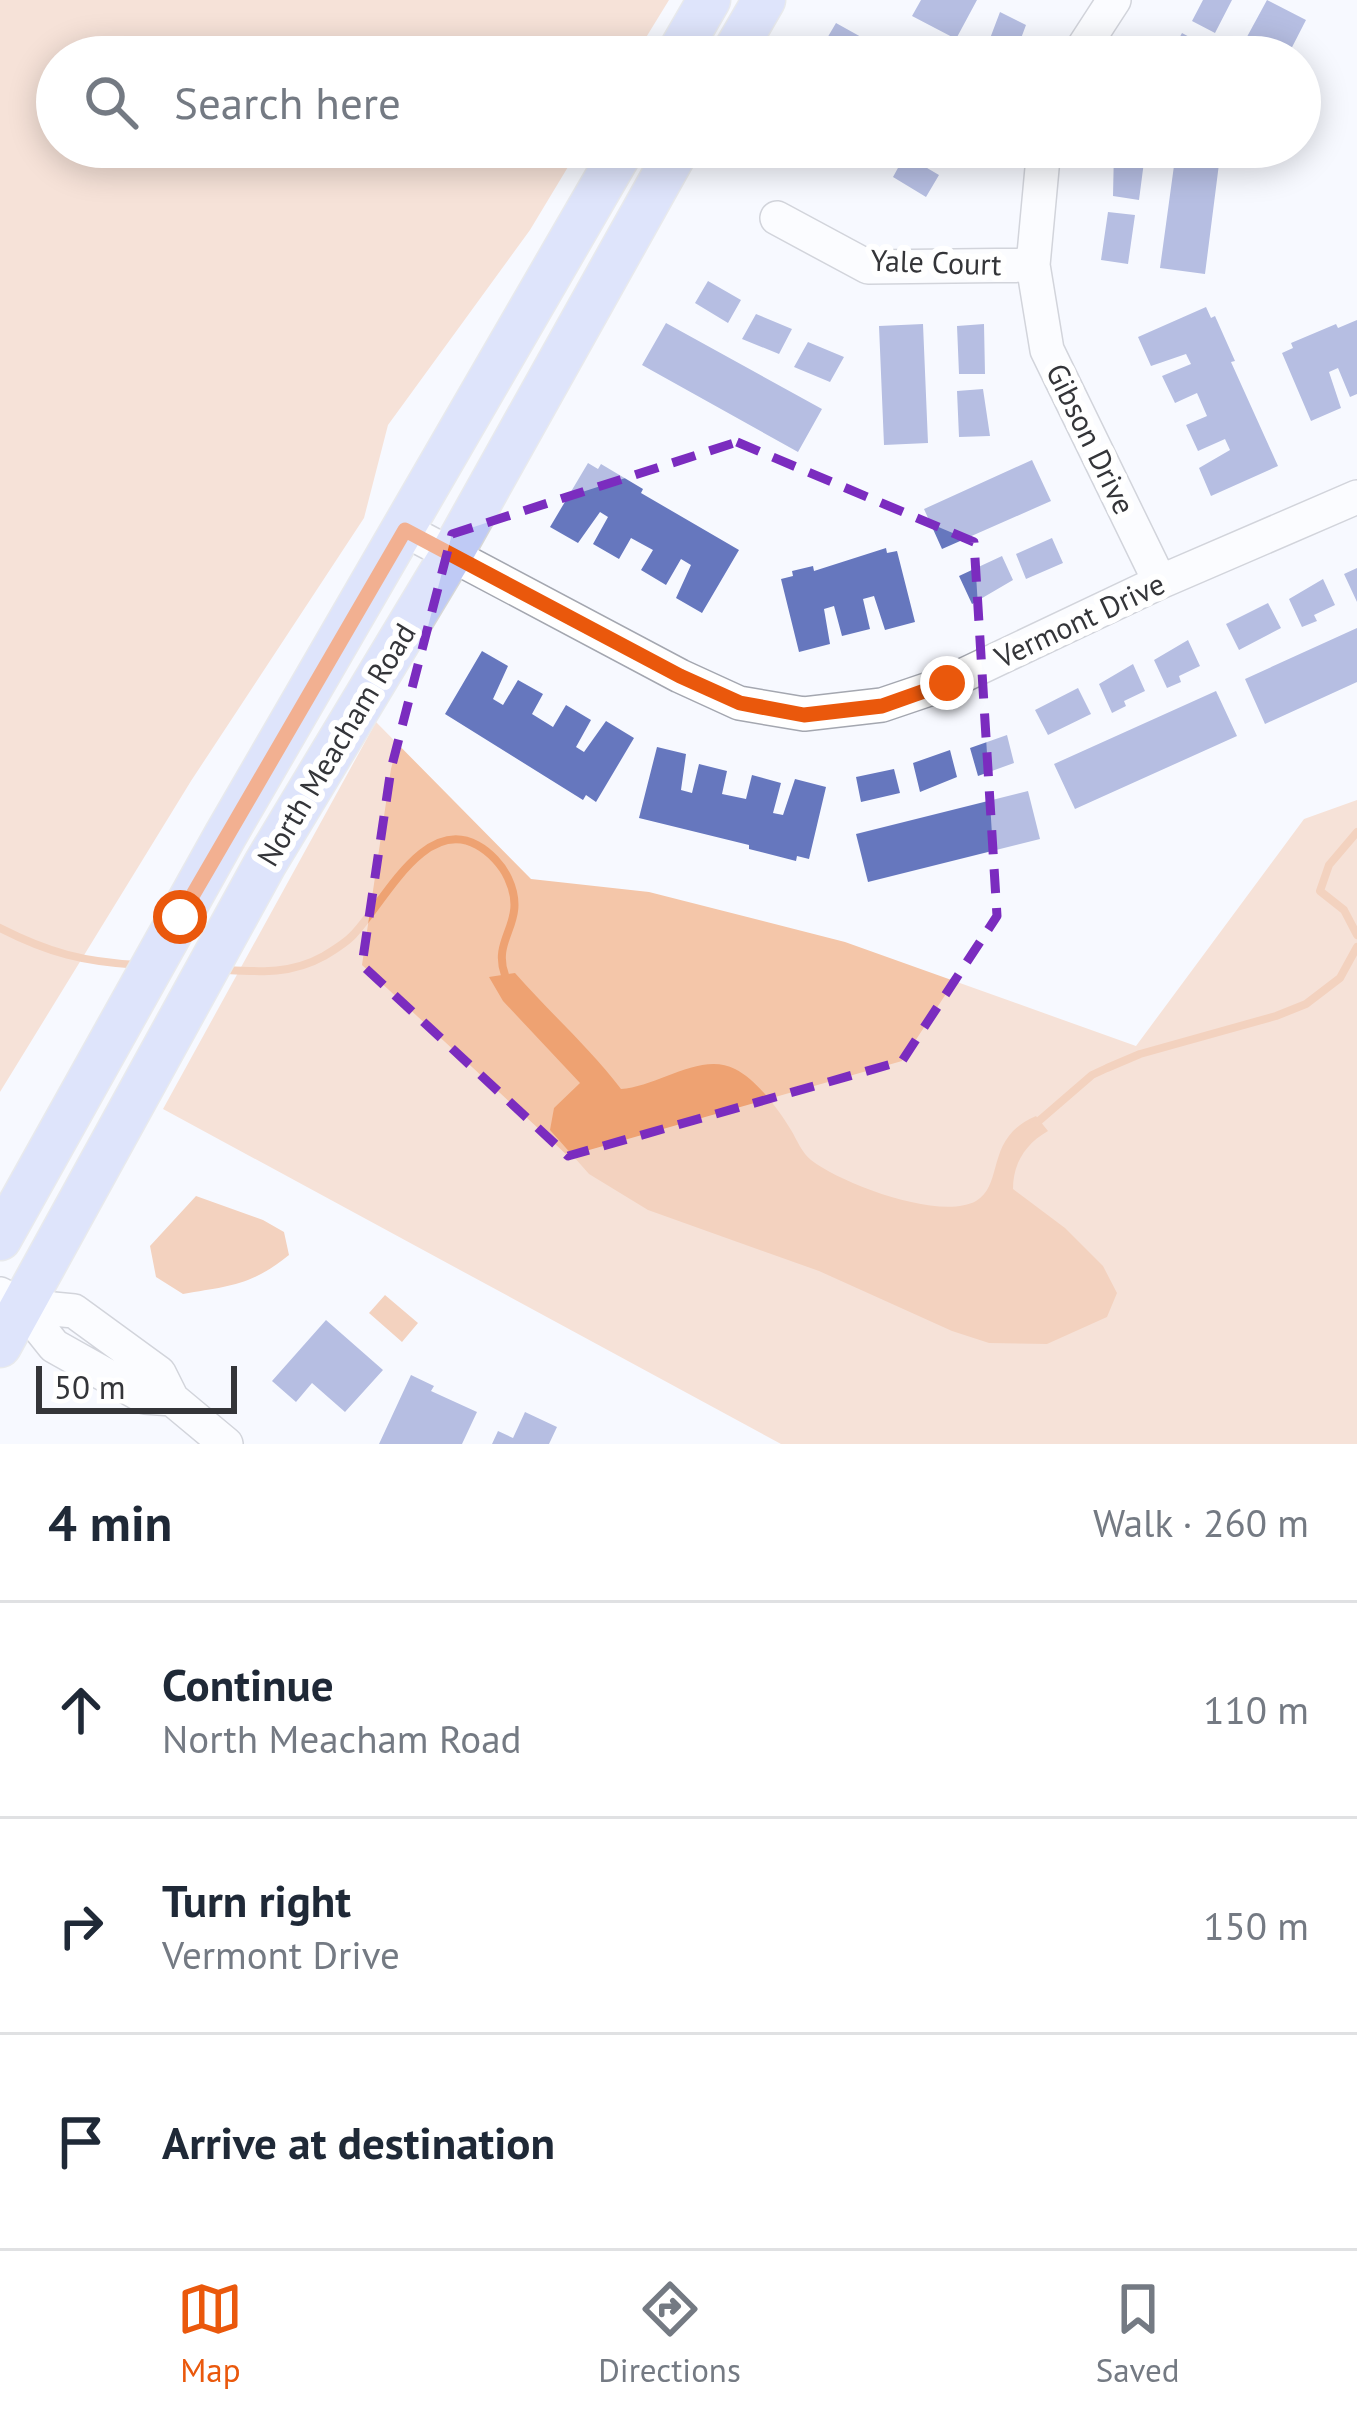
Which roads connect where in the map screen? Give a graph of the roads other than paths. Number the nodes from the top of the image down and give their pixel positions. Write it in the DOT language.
graph roads {
  1 [pos="709,0"];
  2 [pos="764,0"];
  3 [pos="1114,0"];
  4 [pos="688,36"];
  5 [pos="743,36"];
  6 [pos="1091,36"];
  7 [pos="612,168"];
  8 [pos="668,168"];
  9 [pos="1043,168"];
  10 [pos="777,218"];
  11 [pos="1033,265"];
  12 [pos="1357,497"];
  13 [pos="405,530"];
  14 [pos="451,555"];
  15 [pos="1160,583"];
  16 [pos="0,1239"];
  17 [pos="11,1300"];
  18 [pos="0,1346"];
  19 [pos="172,1399"];
  20 [pos="226,1444"];
  1 -- 4 [label="main road"];
  2 -- 5 [label="main road"];
  3 -- 6 [label="street"];
  7 -- 13 [label="main road, North Meacham Road"];
  8 -- 14 [label="main road, North Meacham Road"];
  9 -- 11 [label="street, Gibson Drive"];
  10 -- 11 [label="street, Yale Court"];
  11 -- 15 [label="street, Gibson Drive"];
  12 -- 15 [label="street, Vermont Drive"];
  13 -- 14 [label="street, Vermont Drive"];
  13 -- 16 [label="main road, North Meacham Road"];
  14 -- 15 [label="street, Vermont Drive"];
  14 -- 17 [label="main road, North Meacham Road"];
  17 -- 18 [label="main road, North Meacham Road"];
  17 -- 19 [label="street"];
  17 -- 19 [label="street"];
  19 -- 20 [label="street"];
}
